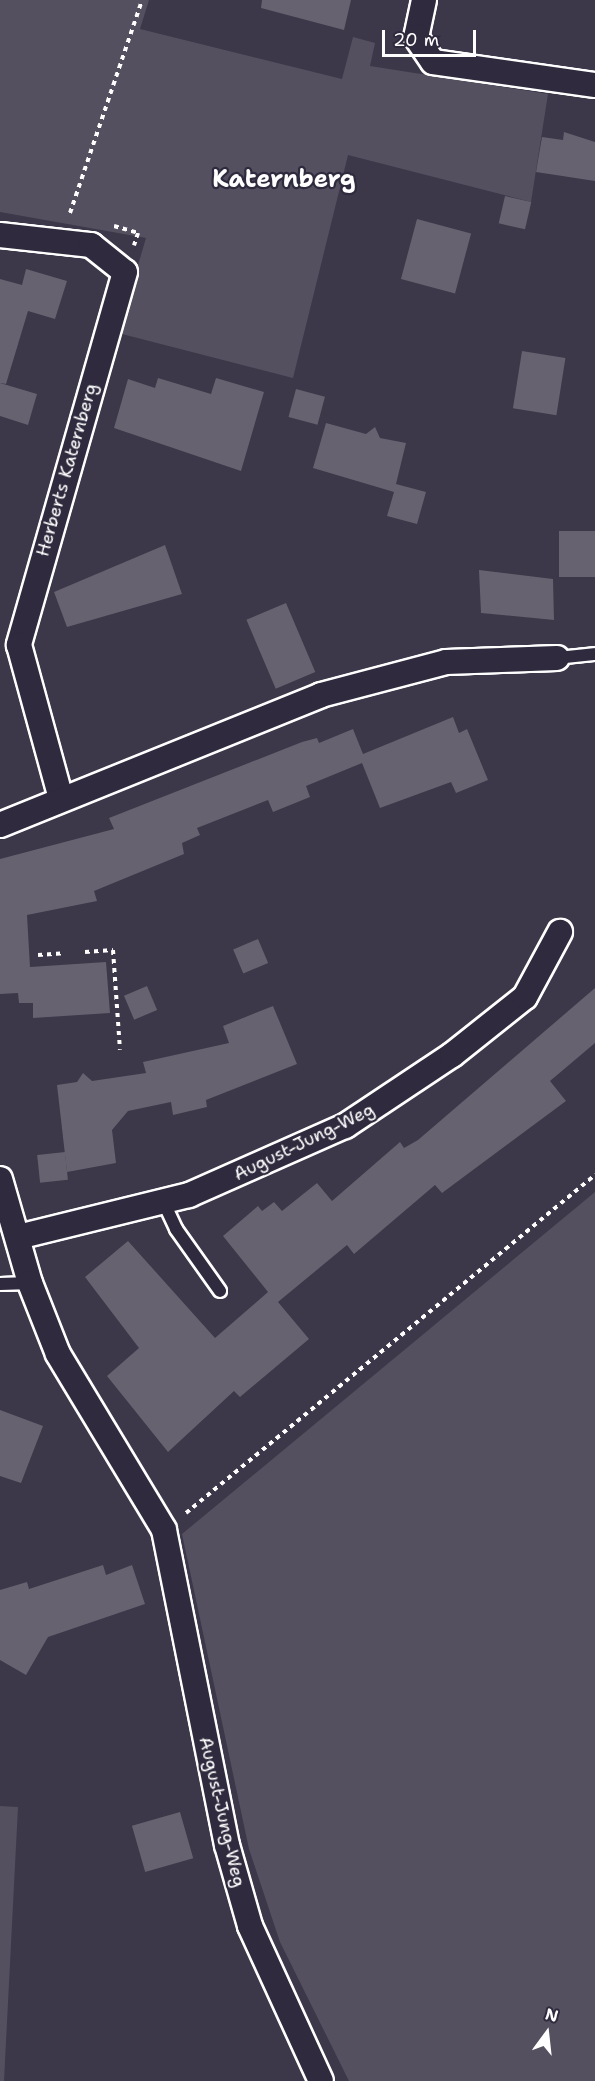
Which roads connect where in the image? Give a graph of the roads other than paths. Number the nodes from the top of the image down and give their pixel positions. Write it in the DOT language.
graph roads {
  1 [pos="424,0"];
  2 [pos="595,85"];
  3 [pos="0,235"];
  4 [pos="595,654"];
  5 [pos="557,658"];
  6 [pos="61,799"];
  7 [pos="0,825"];
  8 [pos="560,932"];
  9 [pos="0,1179"];
  10 [pos="164,1203"];
  11 [pos="18,1237"];
  12 [pos="0,1284"];
  13 [pos="30,1284"];
  14 [pos="220,1290"];
  15 [pos="321,2081"];
  1 -- 2 [label="street"];
  3 -- 6 [label="street, Herberts Katernberg"];
  4 -- 5 [label="lane"];
  5 -- 6 [label="street"];
  6 -- 7 [label="street"];
  8 -- 10 [label="street, August-Jung-Weg"];
  9 -- 11 [label="street, August-Jung-Weg"];
  10 -- 11 [label="street, August-Jung-Weg"];
  10 -- 14 [label="lane"];
  11 -- 13 [label="street, August-Jung-Weg"];
  12 -- 13 [label="lane"];
  13 -- 15 [label="street, August-Jung-Weg"];
}
